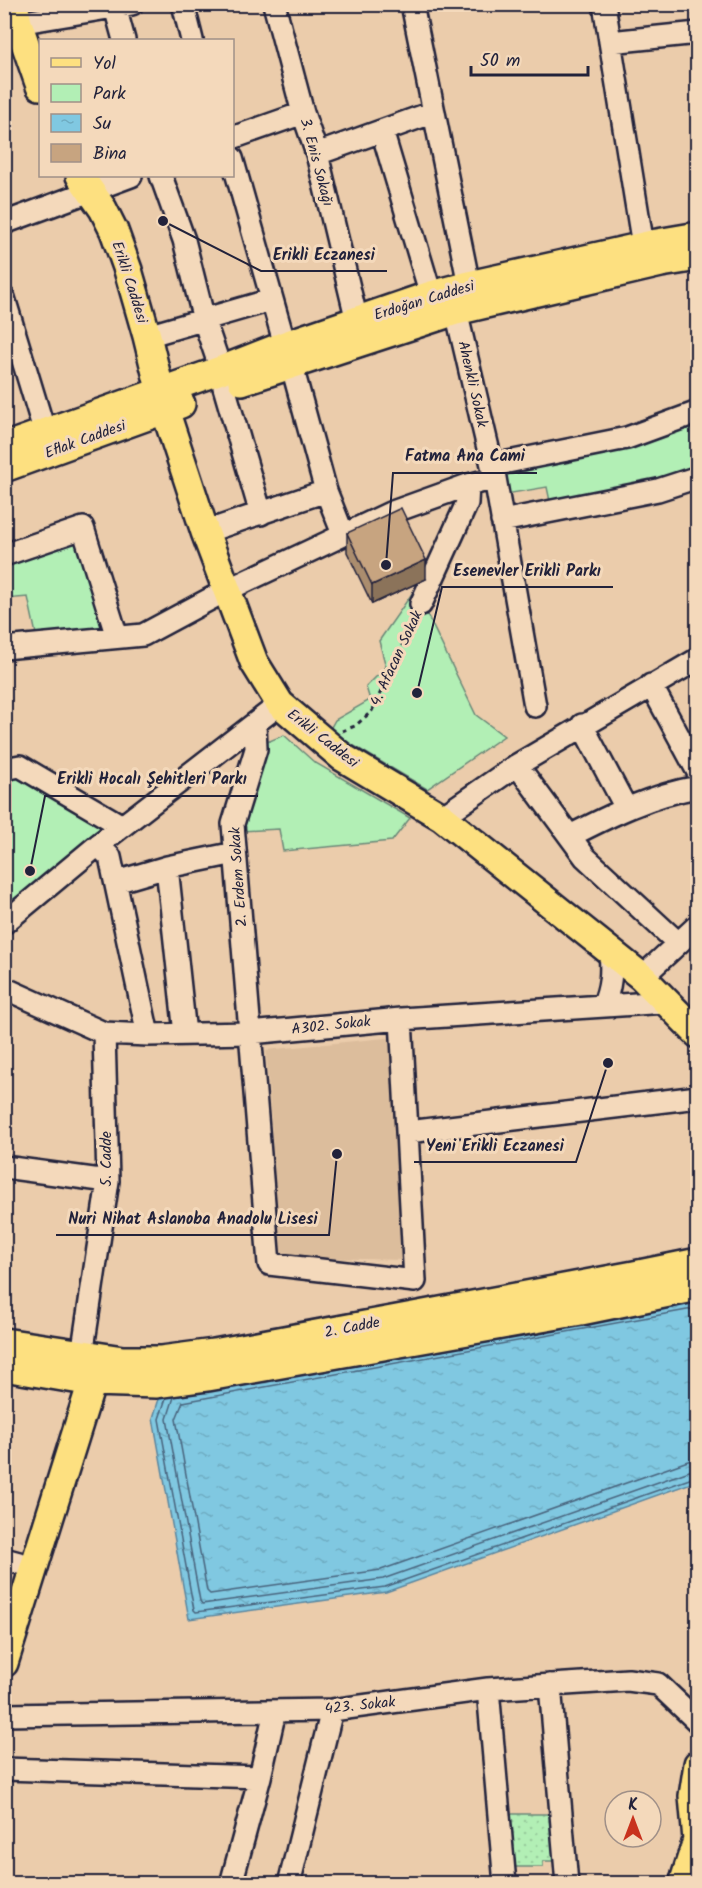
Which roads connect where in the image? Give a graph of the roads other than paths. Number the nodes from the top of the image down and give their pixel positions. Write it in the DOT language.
graph roads {
  1 [pos="183,4"];
  2 [pos="274,4"];
  3 [pos="412,4"];
  4 [pos="604,4"];
  5 [pos="124,6"];
  6 [pos="12,18"];
  7 [pos="698,33"];
  8 [pos="124,39"];
  9 [pos="192,39"];
  10 [pos="610,42"];
  11 [pos="39,84"];
  12 [pos="434,112"];
  13 [pos="303,113"];
  14 [pos="382,131"];
  15 [pos="234,137"];
  16 [pos="316,154"];
  17 [pos="234,165"];
  18 [pos="124,177"];
  19 [pos="161,177"];
  20 [pos="85,183"];
  21 [pos="4,224"];
  22 [pos="698,237"];
  23 [pos="643,246"];
  24 [pos="698,257"];
  25 [pos="469,285"];
  26 [pos="431,295"];
  27 [pos="4,298"];
  28 [pos="271,300"];
  29 [pos="456,311"];
  30 [pos="204,320"];
  31 [pos="357,321"];
  32 [pos="147,336"];
  33 [pos="288,354"];
  34 [pos="223,378"];
  35 [pos="162,401"];
  36 [pos="698,412"];
  37 [pos="45,433"];
  38 [pos="4,447"];
  39 [pos="4,468"];
  40 [pos="494,472"];
  41 [pos="698,477"];
  42 [pos="468,485"];
  43 [pos="326,491"];
  44 [pos="261,514"];
  45 [pos="502,521"];
  46 [pos="205,532"];
  47 [pos="343,534"];
  48 [pos="4,555"];
  49 [pos="227,590"];
  50 [pos="421,604"];
  51 [pos="117,637"];
  52 [pos="4,648"];
  53 [pos="698,659"];
  54 [pos="651,686"];
  55 [pos="280,704"];
  56 [pos="535,706"];
  57 [pos="255,724"];
  58 [pos="582,725"];
  59 [pos="517,765"];
  60 [pos="4,769"];
  61 [pos="698,772"];
  62 [pos="698,787"];
  63 [pos="626,808"];
  64 [pos="442,817"];
  65 [pos="122,825"];
  66 [pos="570,836"];
  67 [pos="98,844"];
  68 [pos="235,853"];
  69 [pos="167,867"];
  70 [pos="116,882"];
  71 [pos="4,923"];
  72 [pos="698,925"];
  73 [pos="678,943"];
  74 [pos="610,952"];
  75 [pos="642,977"];
  76 [pos="4,988"];
  77 [pos="667,1002"];
  78 [pos="603,1006"];
  79 [pos="400,1019"];
  80 [pos="104,1033"];
  81 [pos="250,1033"];
  82 [pos="185,1034"];
  83 [pos="698,1034"];
  84 [pos="148,1035"];
  85 [pos="698,1097"];
  86 [pos="408,1132"];
  87 [pos="4,1167"];
  88 [pos="108,1181"];
  89 [pos="698,1262"];
  90 [pos="698,1287"];
  91 [pos="4,1342"];
  92 [pos="82,1355"];
  93 [pos="4,1367"];
  94 [pos="92,1382"];
  95 [pos="4,1559"];
  96 [pos="34,1567"];
  97 [pos="4,1663"];
  98 [pos="549,1685"];
  99 [pos="488,1689"];
  100 [pos="332,1710"];
  101 [pos="275,1711"];
  102 [pos="4,1715"];
  103 [pos="698,1722"];
  104 [pos="698,1764"];
  105 [pos="4,1769"];
  106 [pos="260,1777"];
  107 [pos="697,1840"];
  108 [pos="231,1884"];
  109 [pos="289,1884"];
  110 [pos="505,1884"];
  111 [pos="567,1884"];
  112 [pos="683,1884"];
  1 -- 9 [label="street"];
  2 -- 13 [label="street, 3. Enis Sokağı"];
  3 -- 12 [label="street"];
  4 -- 10 [label="street"];
  5 -- 6 [label="street"];
  5 -- 8 [label="street"];
  6 -- 11 [label="main road"];
  7 -- 10 [label="street"];
  10 -- 23 [label="street"];
  12 -- 14 [label="street"];
  12 -- 25 [label="street"];
  13 -- 15 [label="street"];
  13 -- 16 [label="street, 3. Enis Sokağı"];
  14 -- 16 [label="street"];
  14 -- 26 [label="street"];
  16 -- 31 [label="street, 3. Enis Sokağı"];
  17 -- 28 [label="street"];
  18 -- 20 [label="street"];
  19 -- 30 [label="street"];
  20 -- 21 [label="street"];
  20 -- 32 [label="main road, Erikli Caddesi"];
  22 -- 23 [label="main road, Erdoğan Caddesi"];
  23 -- 25 [label="main road, Erdoğan Caddesi"];
  24 -- 29 [label="main road, Erdoğan Caddesi"];
  25 -- 26 [label="main road, Erdoğan Caddesi"];
  26 -- 31 [label="main road, Erdoğan Caddesi"];
  27 -- 37 [label="street"];
  28 -- 30 [label="street"];
  28 -- 33 [label="street"];
  29 -- 33 [label="main road, Erdoğan Caddesi"];
  29 -- 40 [label="street, Ahenkli Sokak"];
  30 -- 32 [label="street"];
  30 -- 34 [label="street"];
  31 -- 33 [label="main road, Erdoğan Caddesi"];
  32 -- 35 [label="main road, Erikli Caddesi"];
  33 -- 34 [label="main road, Erdoğan Caddesi"];
  33 -- 43 [label="street"];
  34 -- 35 [label="main road, Erdoğan Caddesi"];
  34 -- 44 [label="street"];
  35 -- 37 [label="main road, Eflak Caddesi"];
  35 -- 39 [label="main road, Eflak Caddesi"];
  35 -- 46 [label="main road, Erikli Caddesi"];
  36 -- 40 [label="street"];
  37 -- 38 [label="main road, Eflak Caddesi"];
  40 -- 42 [label="street"];
  40 -- 45 [label="street, Ahenkli Sokak"];
  41 -- 45 [label="street"];
  42 -- 47 [label="street"];
  42 -- 50 [label="street, 4. Afacan Sokak"];
  43 -- 44 [label="street"];
  43 -- 47 [label="street"];
  44 -- 46 [label="street"];
  45 -- 56 [label="street, Ahenkli Sokak"];
  46 -- 49 [label="main road, Erikli Caddesi"];
  47 -- 49 [label="street"];
  48 -- 51 [label="street"];
  49 -- 51 [label="street"];
  49 -- 55 [label="main road, Erikli Caddesi"];
  51 -- 52 [label="street"];
  53 -- 54 [label="street"];
  54 -- 58 [label="street"];
  54 -- 61 [label="street"];
  55 -- 57 [label="street"];
  55 -- 64 [label="main road, Erikli Caddesi"];
  57 -- 65 [label="street"];
  57 -- 68 [label="street, 2. Erdem Sokak"];
  58 -- 59 [label="street"];
  58 -- 63 [label="street"];
  59 -- 64 [label="street"];
  59 -- 66 [label="street"];
  60 -- 65 [label="street"];
  62 -- 63 [label="street"];
  63 -- 66 [label="street"];
  64 -- 74 [label="main road, Erikli Caddesi"];
  65 -- 67 [label="street"];
  66 -- 73 [label="street"];
  67 -- 70 [label="street"];
  67 -- 71 [label="street"];
  68 -- 69 [label="street"];
  68 -- 81 [label="street, 2. Erdem Sokak"];
  69 -- 70 [label="street"];
  69 -- 82 [label="street"];
  70 -- 84 [label="street"];
  72 -- 73 [label="street"];
  73 -- 75 [label="street"];
  74 -- 75 [label="main road, Erikli Caddesi"];
  74 -- 78 [label="street"];
  75 -- 77 [label="main road, Erikli Caddesi"];
  76 -- 80 [label="street, A302. Sokak"];
  77 -- 78 [label="street, A302. Sokak"];
  77 -- 83 [label="main road, Erikli Caddesi"];
  78 -- 79 [label="street, A302. Sokak"];
  79 -- 81 [label="street, A302. Sokak"];
  79 -- 86 [label="street"];
  80 -- 84 [label="street, A302. Sokak"];
  80 -- 88 [label="street, 5. Cadde"];
  81 -- 82 [label="street, A302. Sokak"];
  81 -- 86 [label="street, 2. Erdem Sokak"];
  82 -- 84 [label="street, A302. Sokak"];
  85 -- 86 [label="street"];
  87 -- 88 [label="street"];
  88 -- 92 [label="street, 5. Cadde"];
  89 -- 92 [label="main road, 2. Cadde"];
  90 -- 94 [label="main road, 2. Cadde"];
  91 -- 92 [label="main road, 2. Cadde"];
  93 -- 94 [label="main road, 2. Cadde"];
  94 -- 96 [label="main road"];
  95 -- 96 [label="street"];
  96 -- 97 [label="main road"];
  98 -- 99 [label="street, 423. Sokak"];
  98 -- 103 [label="street, 423. Sokak"];
  98 -- 111 [label="street"];
  99 -- 100 [label="street, 423. Sokak"];
  99 -- 110 [label="street"];
  100 -- 101 [label="street, 423. Sokak"];
  100 -- 109 [label="street"];
  101 -- 102 [label="street, 423. Sokak"];
  101 -- 106 [label="street"];
  104 -- 107 [label="main road"];
  105 -- 106 [label="street"];
  106 -- 108 [label="street"];
  107 -- 112 [label="main road"];
}
